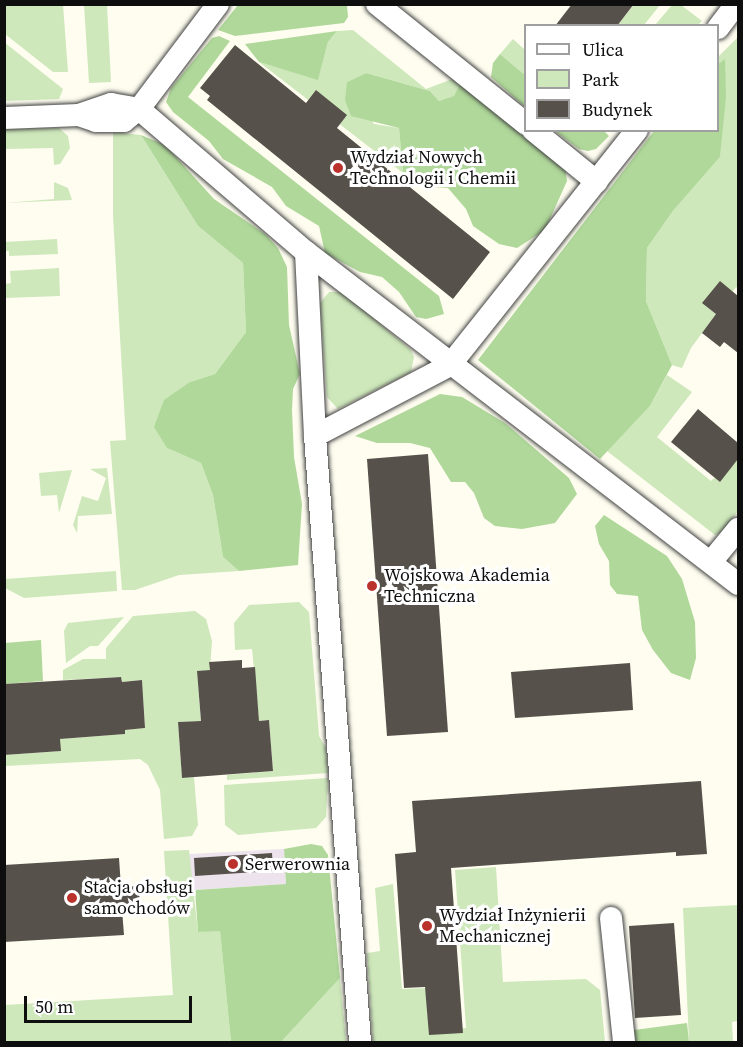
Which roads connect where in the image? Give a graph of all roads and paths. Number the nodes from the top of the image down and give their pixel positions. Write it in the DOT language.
graph roads {
  1 [pos="218,4"];
  2 [pos="377,4"];
  3 [pos="736,4"];
  4 [pos="719,25"];
  5 [pos="139,108"];
  6 [pos="4,118"];
  7 [pos="524,123"];
  8 [pos="535,132"];
  9 [pos="635,132"];
  10 [pos="597,182"];
  11 [pos="306,252"];
  12 [pos="450,365"];
  13 [pos="315,436"];
  14 [pos="738,529"];
  15 [pos="711,562"];
  16 [pos="738,584"];
  17 [pos="611,918"];
  18 [pos="360,1042"];
  19 [pos="624,1042"];
  1 -- 5 [label="lane"];
  2 -- 7 [label="lane"];
  3 -- 4 [label="lane"];
  5 -- 6 [label="lane"];
  5 -- 11 [label="lane"];
  8 -- 10 [label="lane"];
  9 -- 10 [label="lane"];
  10 -- 12 [label="lane"];
  11 -- 12 [label="lane"];
  11 -- 13 [label="lane"];
  12 -- 13 [label="lane"];
  12 -- 15 [label="lane"];
  13 -- 18 [label="lane"];
  14 -- 15 [label="lane"];
  15 -- 16 [label="lane"];
  17 -- 19 [label="lane"];
}
